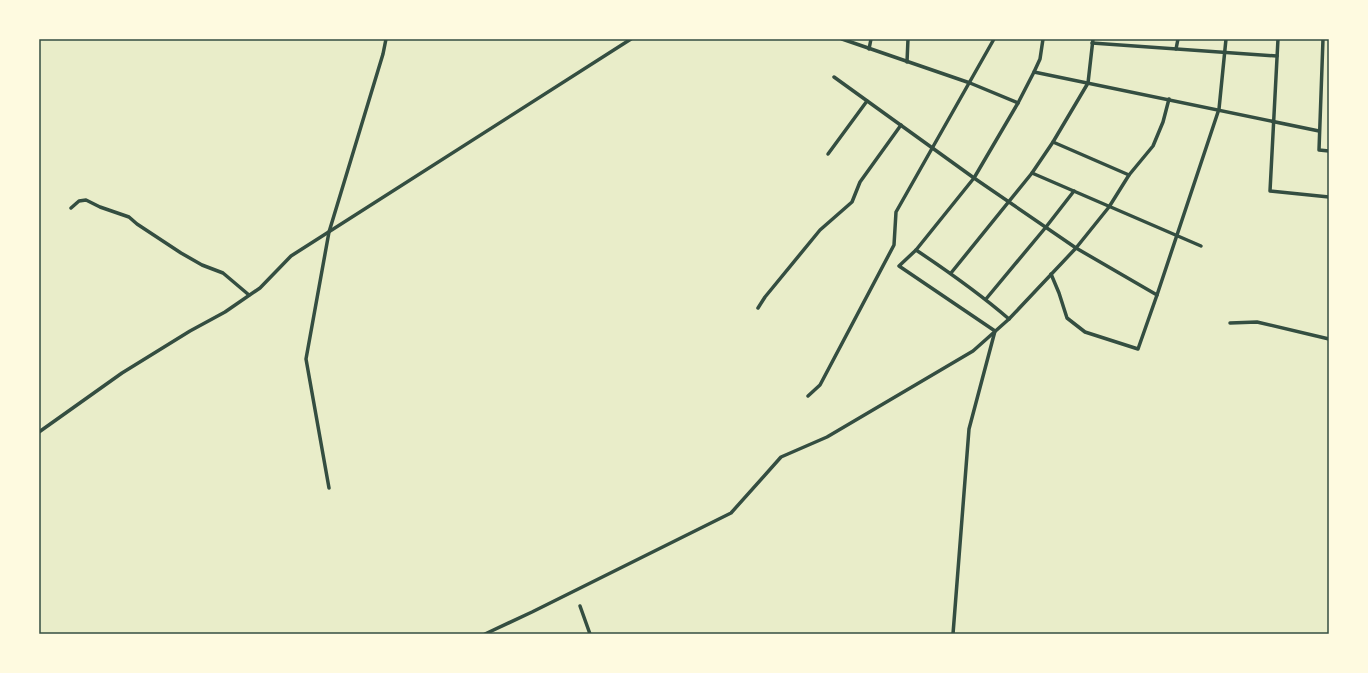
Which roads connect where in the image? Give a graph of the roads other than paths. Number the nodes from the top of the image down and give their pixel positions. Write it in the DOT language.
graph roads {
  1 [pos="386,39"];
  2 [pos="631,39"];
  3 [pos="842,39"];
  4 [pos="870,39"];
  5 [pos="908,39"];
  6 [pos="994,39"];
  7 [pos="1043,39"];
  8 [pos="1178,39"];
  9 [pos="1226,39"];
  10 [pos="1278,39"];
  11 [pos="1323,39"];
  12 [pos="1092,41"];
  13 [pos="869,49"];
  14 [pos="1176,49"];
  15 [pos="1225,52"];
  16 [pos="1276,56"];
  17 [pos="907,62"];
  18 [pos="1034,72"];
  19 [pos="834,78"];
  20 [pos="970,83"];
  21 [pos="1088,83"];
  22 [pos="1169,99"];
  23 [pos="867,101"];
  24 [pos="1018,103"];
  25 [pos="1219,109"];
  26 [pos="1274,121"];
  27 [pos="901,125"];
  28 [pos="1319,131"];
  29 [pos="1053,142"];
  30 [pos="933,147"];
  31 [pos="1329,151"];
  32 [pos="828,154"];
  33 [pos="1032,173"];
  34 [pos="1129,175"];
  35 [pos="974,178"];
  36 [pos="1074,191"];
  37 [pos="1329,197"];
  38 [pos="1009,201"];
  39 [pos="1109,207"];
  40 [pos="71,208"];
  41 [pos="1046,227"];
  42 [pos="329,232"];
  43 [pos="1177,236"];
  44 [pos="1201,246"];
  45 [pos="1076,248"];
  46 [pos="916,250"];
  47 [pos="951,273"];
  48 [pos="1051,274"];
  49 [pos="249,295"];
  50 [pos="1158,295"];
  51 [pos="986,299"];
  52 [pos="758,308"];
  53 [pos="1009,319"];
  54 [pos="1230,323"];
  55 [pos="995,331"];
  56 [pos="1329,339"];
  57 [pos="808,396"];
  58 [pos="39,432"];
  59 [pos="329,488"];
  60 [pos="580,606"];
  61 [pos="485,634"];
  62 [pos="590,634"];
  63 [pos="953,634"];
  1 -- 42 [label="street"];
  2 -- 42 [label="street"];
  3 -- 13 [label="street"];
  4 -- 13 [label="street"];
  5 -- 17 [label="street"];
  6 -- 20 [label="street"];
  7 -- 18 [label="street"];
  8 -- 14 [label="street"];
  9 -- 15 [label="street"];
  10 -- 16 [label="street"];
  11 -- 28 [label="street"];
  12 -- 14 [label="street"];
  12 -- 21 [label="street"];
  13 -- 17 [label="street"];
  14 -- 15 [label="street"];
  15 -- 16 [label="street"];
  15 -- 25 [label="street"];
  16 -- 26 [label="street"];
  17 -- 20 [label="street"];
  18 -- 21 [label="street"];
  18 -- 24 [label="street"];
  19 -- 23 [label="street"];
  20 -- 24 [label="street"];
  20 -- 30 [label="street"];
  21 -- 22 [label="street"];
  21 -- 29 [label="street"];
  22 -- 25 [label="street"];
  22 -- 34 [label="street"];
  23 -- 27 [label="street"];
  23 -- 32 [label="street"];
  24 -- 35 [label="street"];
  25 -- 26 [label="street"];
  25 -- 43 [label="street"];
  26 -- 28 [label="street"];
  26 -- 37 [label="street"];
  27 -- 30 [label="street"];
  27 -- 52 [label="street"];
  28 -- 31 [label="street"];
  29 -- 33 [label="street"];
  29 -- 34 [label="street"];
  30 -- 35 [label="street"];
  30 -- 57 [label="street"];
  33 -- 36 [label="street"];
  33 -- 38 [label="street"];
  34 -- 39 [label="street"];
  35 -- 38 [label="street"];
  35 -- 46 [label="street"];
  36 -- 39 [label="street"];
  36 -- 41 [label="street"];
  38 -- 41 [label="street"];
  38 -- 47 [label="street"];
  39 -- 43 [label="street"];
  39 -- 45 [label="street"];
  40 -- 49 [label="street"];
  41 -- 45 [label="street"];
  41 -- 51 [label="street"];
  42 -- 49 [label="street"];
  42 -- 59 [label="street"];
  43 -- 44 [label="street"];
  43 -- 50 [label="street"];
  45 -- 48 [label="street"];
  45 -- 50 [label="street"];
  46 -- 47 [label="street"];
  46 -- 55 [label="street"];
  47 -- 51 [label="street"];
  48 -- 50 [label="street"];
  48 -- 53 [label="street"];
  49 -- 58 [label="street"];
  51 -- 53 [label="street"];
  53 -- 55 [label="street"];
  54 -- 56 [label="street"];
  55 -- 61 [label="street"];
  55 -- 63 [label="street"];
  60 -- 62 [label="street"];
}
